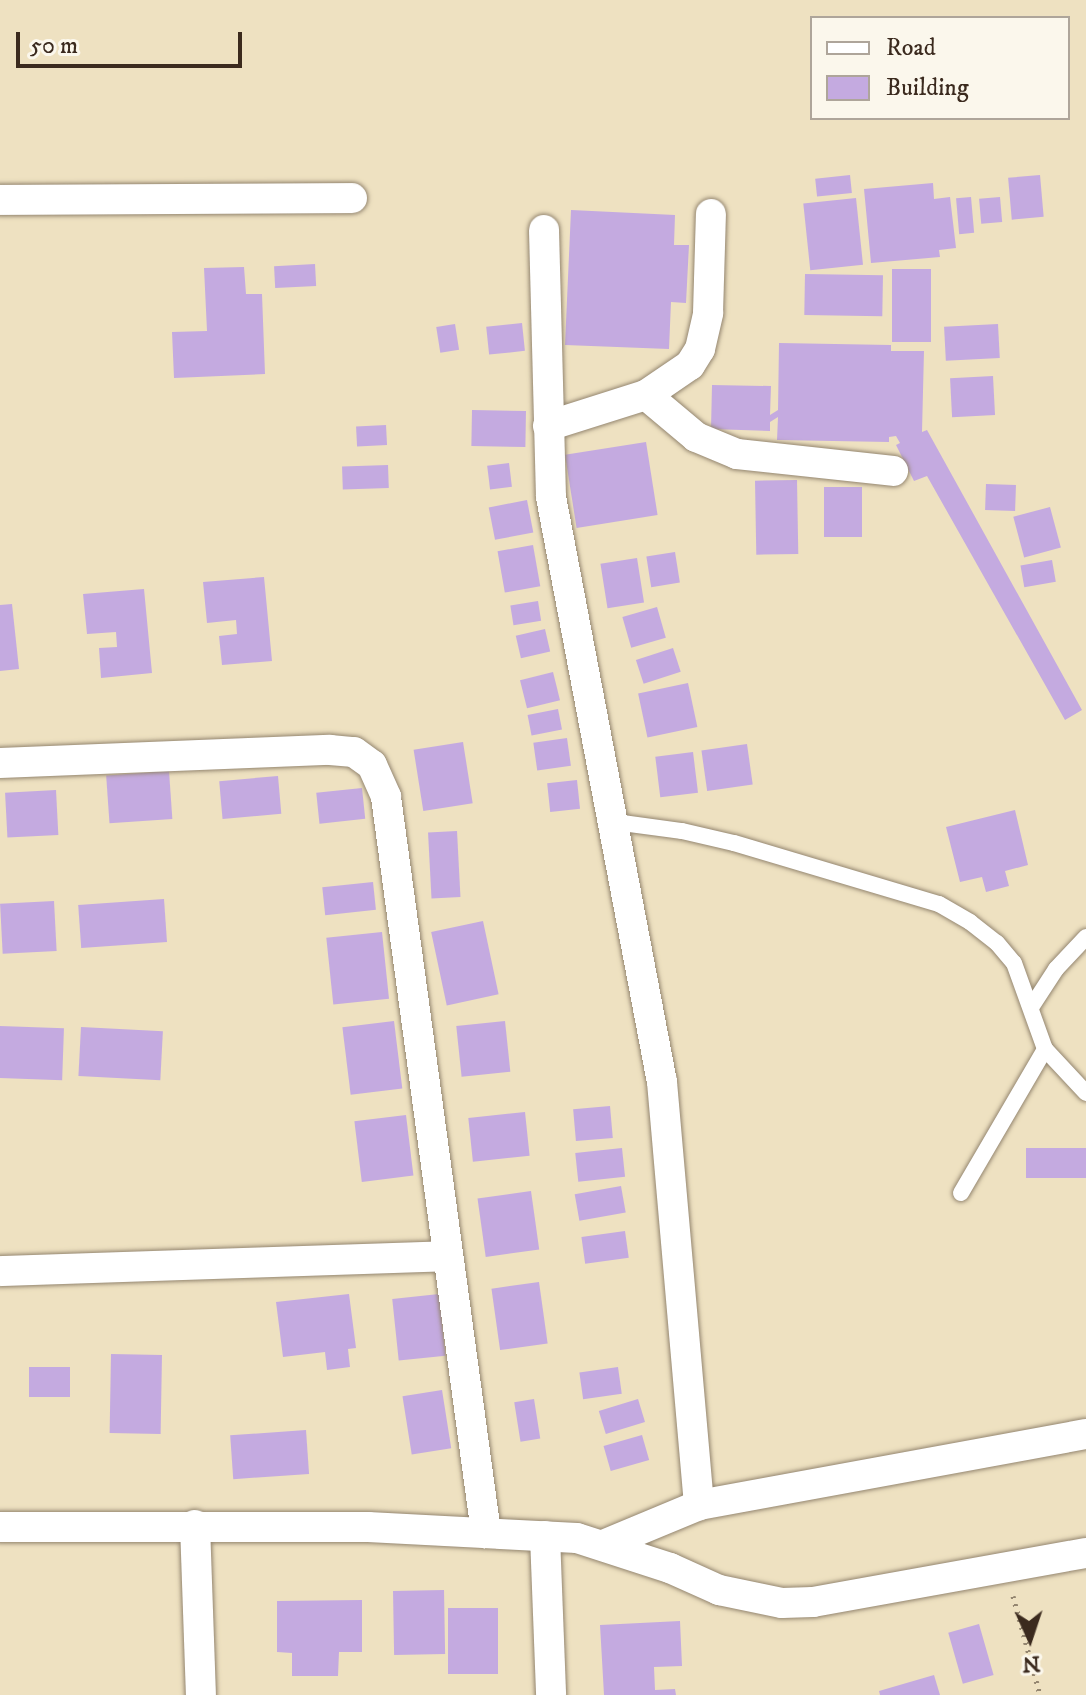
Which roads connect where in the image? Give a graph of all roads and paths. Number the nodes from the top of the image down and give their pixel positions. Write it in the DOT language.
graph roads {
  1 [pos="352,198"];
  2 [pos="0,200"];
  3 [pos="711,214"];
  4 [pos="544,230"];
  5 [pos="646,395"];
  6 [pos="548,426"];
  7 [pos="893,471"];
  8 [pos="0,763"];
  9 [pos="615,822"];
  10 [pos="1086,937"];
  11 [pos="1032,1006"];
  12 [pos="1045,1049"];
  13 [pos="1086,1093"];
  14 [pos="961,1193"];
  15 [pos="446,1256"];
  16 [pos="0,1271"];
  17 [pos="1086,1434"];
  18 [pos="699,1505"];
  19 [pos="195,1525"];
  20 [pos="0,1527"];
  21 [pos="486,1533"];
  22 [pos="545,1536"];
  23 [pos="603,1545"];
  24 [pos="1086,1553"];
  25 [pos="1005,1566"];
  26 [pos="201,1695"];
  27 [pos="551,1695"];
  28 [pos="1040,1695"];
  1 -- 2 [label="street"];
  3 -- 5 [label="street"];
  4 -- 6 [label="street"];
  5 -- 6 [label="street"];
  5 -- 7 [label="street"];
  6 -- 9 [label="street"];
  8 -- 15 [label="street"];
  9 -- 11 [label="lane"];
  9 -- 18 [label="street"];
  10 -- 11 [label="lane"];
  11 -- 12 [label="lane"];
  12 -- 13 [label="lane"];
  12 -- 14 [label="lane"];
  15 -- 16 [label="street"];
  15 -- 21 [label="street"];
  17 -- 18 [label="street"];
  18 -- 23 [label="street"];
  19 -- 20 [label="street"];
  19 -- 21 [label="street"];
  19 -- 26 [label="street"];
  21 -- 22 [label="street"];
  22 -- 23 [label="street"];
  22 -- 27 [label="street"];
  23 -- 25 [label="street"];
  24 -- 25 [label="street"];
  25 -- 28 [label="path"];
}
